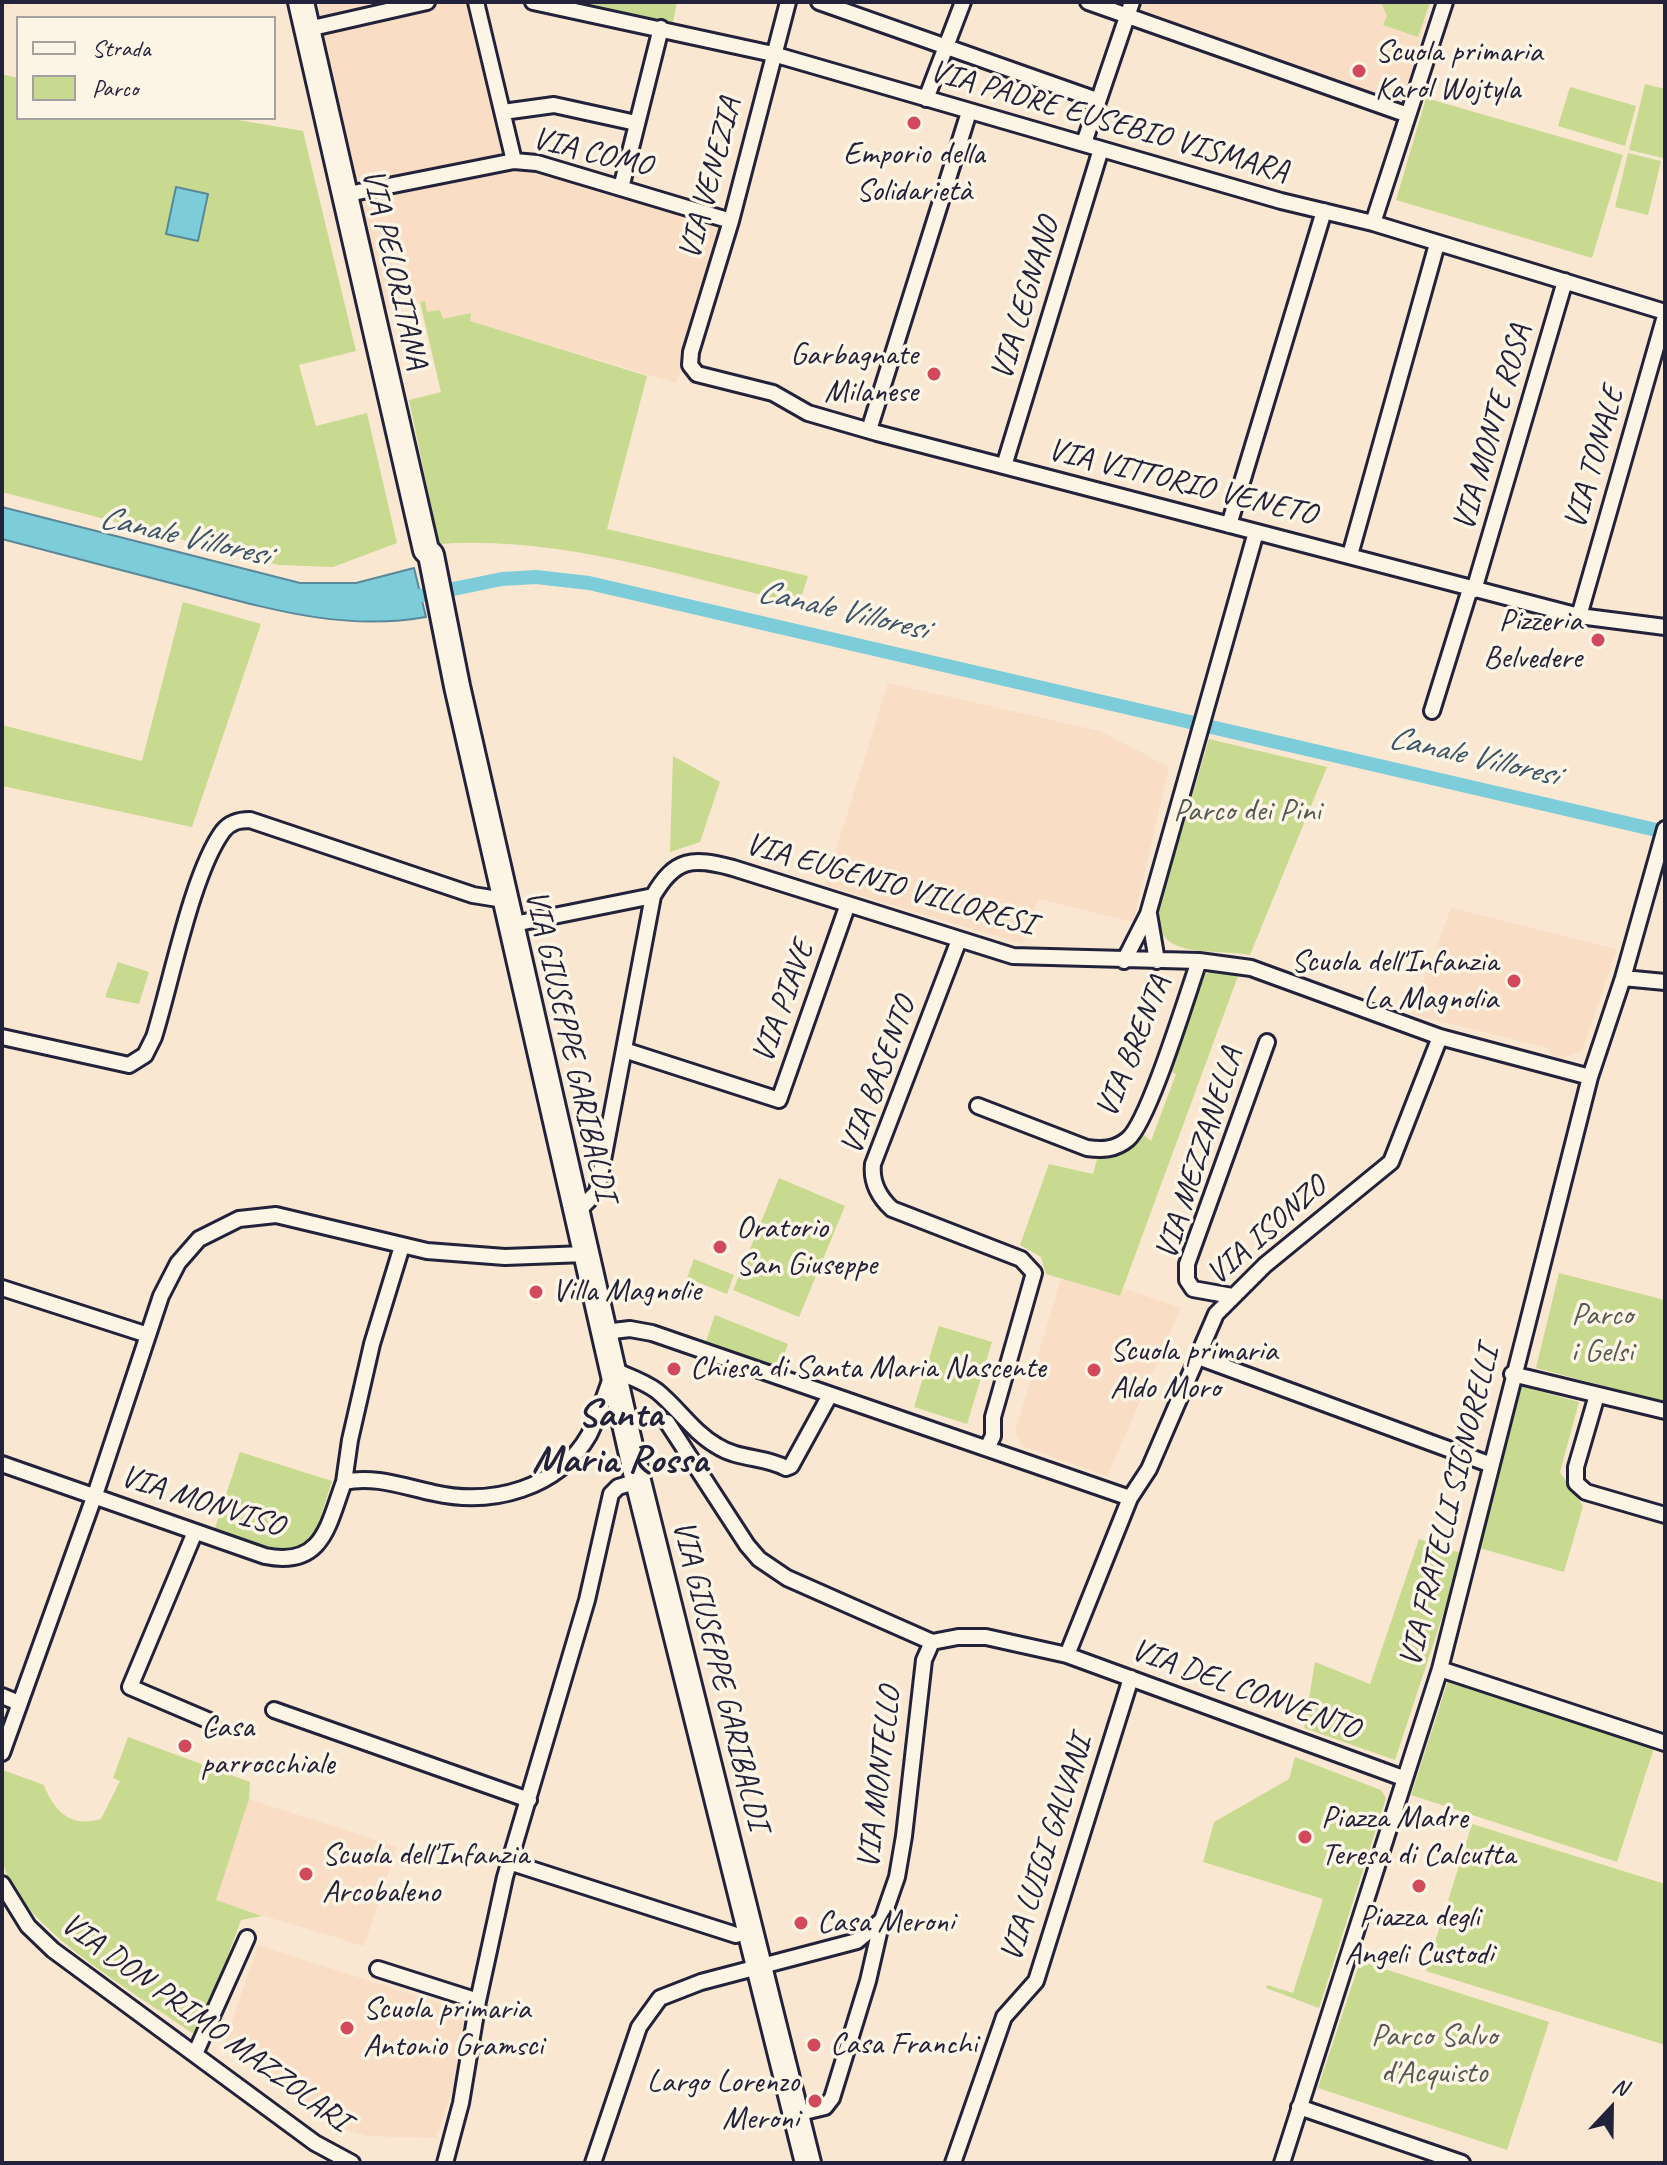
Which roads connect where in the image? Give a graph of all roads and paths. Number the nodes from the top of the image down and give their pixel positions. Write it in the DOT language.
graph roads {
  1 [pos="301,2"];
  2 [pos="427,2"];
  3 [pos="476,2"];
  4 [pos="533,2"];
  5 [pos="788,2"];
  6 [pos="819,2"];
  7 [pos="963,2"];
  8 [pos="1088,2"];
  9 [pos="1445,2"];
  10 [pos="1130,9"];
  11 [pos="661,28"];
  12 [pos="308,29"];
  13 [pos="947,45"];
  14 [pos="773,54"];
  15 [pos="926,99"];
  16 [pos="1097,100"];
  17 [pos="503,112"];
  18 [pos="969,112"];
  19 [pos="1408,115"];
  20 [pos="636,123"];
  21 [pos="1084,143"];
  22 [pos="1101,149"];
  23 [pos="514,161"];
  24 [pos="621,188"];
  25 [pos="343,195"];
  26 [pos="1324,211"];
  27 [pos="731,221"];
  28 [pos="1373,223"];
  29 [pos="1437,244"];
  30 [pos="1565,281"];
  31 [pos="1665,314"];
  32 [pos="692,370"];
  33 [pos="869,430"];
  34 [pos="1004,466"];
  35 [pos="1229,525"];
  36 [pos="1256,532"];
  37 [pos="1350,555"];
  38 [pos="1472,590"];
  39 [pos="1579,616"];
  40 [pos="441,620"];
  41 [pos="1665,627"];
  42 [pos="1432,711"];
  43 [pos="1665,829"];
  44 [pos="653,896"];
  45 [pos="504,900"];
  46 [pos="848,904"];
  47 [pos="1148,914"];
  48 [pos="509,925"];
  49 [pos="959,940"];
  50 [pos="1124,961"];
  51 [pos="1157,961"];
  52 [pos="1199,961"];
  53 [pos="1623,978"];
  54 [pos="1665,982"];
  55 [pos="2,1037"];
  56 [pos="1440,1037"];
  57 [pos="1267,1042"];
  58 [pos="624,1050"];
  59 [pos="1590,1077"];
  60 [pos="978,1106"];
  61 [pos="576,1213"];
  62 [pos="402,1246"];
  63 [pos="585,1254"];
  64 [pos="2,1288"];
  65 [pos="1232,1296"];
  66 [pos="604,1332"];
  67 [pos="148,1335"];
  68 [pos="1198,1357"];
  69 [pos="612,1372"];
  70 [pos="1512,1374"];
  71 [pos="830,1395"];
  72 [pos="1597,1395"];
  73 [pos="1665,1411"];
  74 [pos="667,1422"];
  75 [pos="983,1446"];
  76 [pos="2,1464"];
  77 [pos="1489,1464"];
  78 [pos="638,1481"];
  79 [pos="344,1482"];
  80 [pos="95,1497"];
  81 [pos="1130,1498"];
  82 [pos="1665,1515"];
  83 [pos="195,1532"];
  84 [pos="932,1642"];
  85 [pos="1067,1655"];
  86 [pos="1440,1669"];
  87 [pos="1131,1678"];
  88 [pos="2,1696"];
  89 [pos="19,1703"];
  90 [pos="274,1710"];
  91 [pos="212,1722"];
  92 [pos="1665,1743"];
  93 [pos="2,1753"];
  94 [pos="1403,1778"];
  95 [pos="529,1800"];
  96 [pos="509,1862"];
  97 [pos="2,1884"];
  98 [pos="882,1920"];
  99 [pos="736,1935"];
  100 [pos="247,1938"];
  101 [pos="760,1967"];
  102 [pos="378,1969"];
  103 [pos="478,2001"];
  104 [pos="195,2054"];
  105 [pos="1299,2107"];
  106 [pos="796,2114"];
  107 [pos="352,2163"];
  108 [pos="445,2163"];
  109 [pos="593,2163"];
  110 [pos="808,2163"];
  111 [pos="953,2163"];
  112 [pos="1282,2163"];
  113 [pos="1462,2163"];
  1 -- 12 [label="main road, VIA PELORITANA"];
  2 -- 12 [label="street"];
  3 -- 17 [label="street"];
  4 -- 11 [label="street, VIA PADRE EUSEBIO VISMARA"];
  5 -- 14 [label="street, VIA VENEZIA"];
  6 -- 13 [label="street"];
  7 -- 13 [label="street"];
  8 -- 10 [label="street"];
  9 -- 19 [label="street"];
  10 -- 16 [label="street"];
  10 -- 19 [label="street"];
  11 -- 14 [label="street, VIA PADRE EUSEBIO VISMARA"];
  11 -- 20 [label="street"];
  12 -- 25 [label="main road, VIA PELORITANA"];
  13 -- 15 [label="street"];
  13 -- 16 [label="street"];
  14 -- 15 [label="street, VIA PADRE EUSEBIO VISMARA"];
  14 -- 27 [label="street, VIA VENEZIA"];
  15 -- 18 [label="street, VIA PADRE EUSEBIO VISMARA"];
  16 -- 21 [label="street"];
  17 -- 20 [label="street"];
  17 -- 23 [label="street"];
  18 -- 21 [label="street, VIA PADRE EUSEBIO VISMARA"];
  18 -- 33 [label="street"];
  19 -- 28 [label="street"];
  20 -- 24 [label="street"];
  21 -- 22 [label="street, VIA PADRE EUSEBIO VISMARA"];
  22 -- 26 [label="street, VIA PADRE EUSEBIO VISMARA"];
  22 -- 34 [label="street, VIA LEGNANO"];
  23 -- 24 [label="street, VIA COMO"];
  23 -- 25 [label="street, VIA COMO"];
  24 -- 27 [label="street, VIA COMO"];
  25 -- 40 [label="main road, VIA PELORITANA"];
  26 -- 28 [label="street, VIA PADRE EUSEBIO VISMARA"];
  26 -- 35 [label="street"];
  27 -- 32 [label="street, VIA VENEZIA"];
  28 -- 29 [label="street, VIA PADRE EUSEBIO VISMARA"];
  29 -- 30 [label="street, VIA PADRE EUSEBIO VISMARA"];
  29 -- 37 [label="street"];
  30 -- 31 [label="street, VIA PADRE EUSEBIO VISMARA"];
  30 -- 38 [label="street, VIA MONTE ROSA"];
  31 -- 39 [label="street, VIA TONALE"];
  32 -- 33 [label="street, VIA VITTORIO VENETO"];
  33 -- 34 [label="street, VIA VITTORIO VENETO"];
  34 -- 35 [label="street, VIA VITTORIO VENETO"];
  35 -- 36 [label="street, VIA VITTORIO VENETO"];
  36 -- 37 [label="street, VIA VITTORIO VENETO"];
  36 -- 47 [label="street"];
  37 -- 38 [label="street, VIA VITTORIO VENETO"];
  38 -- 39 [label="street, VIA VITTORIO VENETO"];
  38 -- 42 [label="street, VIA MONTE ROSA"];
  39 -- 41 [label="street, VIA VITTORIO VENETO"];
  40 -- 45 [label="main road, VIA GIUSEPPE GARIBALDI"];
  43 -- 53 [label="street, VIA FRATELLI SIGNORELLI"];
  44 -- 46 [label="street, VIA EUGENIO VILLORESI"];
  44 -- 48 [label="street"];
  44 -- 58 [label="street, VIA EUGENIO VILLORESI"];
  45 -- 48 [label="main road, VIA GIUSEPPE GARIBALDI"];
  45 -- 55 [label="street"];
  46 -- 49 [label="street, VIA EUGENIO VILLORESI"];
  46 -- 58 [label="street, VIA PIAVE"];
  47 -- 50 [label="street"];
  47 -- 51 [label="street"];
  48 -- 61 [label="main road, VIA GIUSEPPE GARIBALDI"];
  49 -- 50 [label="street, VIA EUGENIO VILLORESI"];
  49 -- 75 [label="street, VIA BASENTO"];
  50 -- 51 [label="street, VIA EUGENIO VILLORESI"];
  51 -- 52 [label="street, VIA EUGENIO VILLORESI"];
  52 -- 56 [label="street, VIA EUGENIO VILLORESI"];
  52 -- 60 [label="street, VIA BRENTA"];
  53 -- 54 [label="street"];
  53 -- 59 [label="street, VIA FRATELLI SIGNORELLI"];
  56 -- 59 [label="street, VIA EUGENIO VILLORESI"];
  56 -- 65 [label="street, VIA ISONZO"];
  57 -- 65 [label="street, VIA MEZZANELLA"];
  58 -- 61 [label="street, VIA EUGENIO VILLORESI"];
  59 -- 70 [label="street, VIA FRATELLI SIGNORELLI"];
  61 -- 63 [label="main road, VIA GIUSEPPE GARIBALDI"];
  62 -- 63 [label="street"];
  62 -- 67 [label="street"];
  62 -- 79 [label="street"];
  63 -- 66 [label="main road, VIA GIUSEPPE GARIBALDI"];
  64 -- 67 [label="street"];
  65 -- 68 [label="street, VIA ISONZO"];
  66 -- 69 [label="main road, VIA GIUSEPPE GARIBALDI"];
  66 -- 71 [label="street"];
  67 -- 80 [label="street"];
  68 -- 77 [label="street"];
  68 -- 81 [label="street, VIA ISONZO"];
  69 -- 71 [label="street"];
  69 -- 78 [label="main road, VIA GIUSEPPE GARIBALDI"];
  69 -- 79 [label="street"];
  70 -- 72 [label="street"];
  70 -- 77 [label="street, VIA FRATELLI SIGNORELLI"];
  71 -- 75 [label="street"];
  72 -- 73 [label="street"];
  72 -- 82 [label="street"];
  74 -- 84 [label="street"];
  75 -- 81 [label="street"];
  76 -- 80 [label="street, VIA MONVISO"];
  77 -- 86 [label="street, VIA FRATELLI SIGNORELLI"];
  78 -- 95 [label="street"];
  78 -- 101 [label="main road, VIA GIUSEPPE GARIBALDI"];
  79 -- 83 [label="street, VIA MONVISO"];
  80 -- 83 [label="street, VIA MONVISO"];
  80 -- 89 [label="street"];
  81 -- 85 [label="street, VIA ISONZO"];
  83 -- 91 [label="street"];
  84 -- 85 [label="street, VIA DEL CONVENTO"];
  84 -- 98 [label="street, VIA MONTELLO"];
  85 -- 87 [label="street, VIA DEL CONVENTO"];
  86 -- 92 [label="street"];
  86 -- 94 [label="street, VIA FRATELLI SIGNORELLI"];
  87 -- 94 [label="street, VIA DEL CONVENTO"];
  87 -- 111 [label="street, VIA LUIGI GALVANI"];
  88 -- 89 [label="street"];
  89 -- 93 [label="street"];
  90 -- 95 [label="street"];
  94 -- 105 [label="street, VIA FRATELLI SIGNORELLI"];
  95 -- 96 [label="street"];
  96 -- 99 [label="street"];
  96 -- 103 [label="street"];
  97 -- 104 [label="street, VIA DON PRIMO MAZZOLARI"];
  98 -- 101 [label="street"];
  98 -- 106 [label="street, VIA MONTELLO"];
  100 -- 104 [label="street"];
  101 -- 106 [label="main road, VIA GIUSEPPE GARIBALDI"];
  101 -- 109 [label="street"];
  102 -- 103 [label="street"];
  103 -- 108 [label="street"];
  104 -- 107 [label="street, VIA DON PRIMO MAZZOLARI"];
  105 -- 112 [label="street, VIA FRATELLI SIGNORELLI"];
  105 -- 113 [label="street"];
  106 -- 110 [label="main road, VIA GIUSEPPE GARIBALDI"];
}
